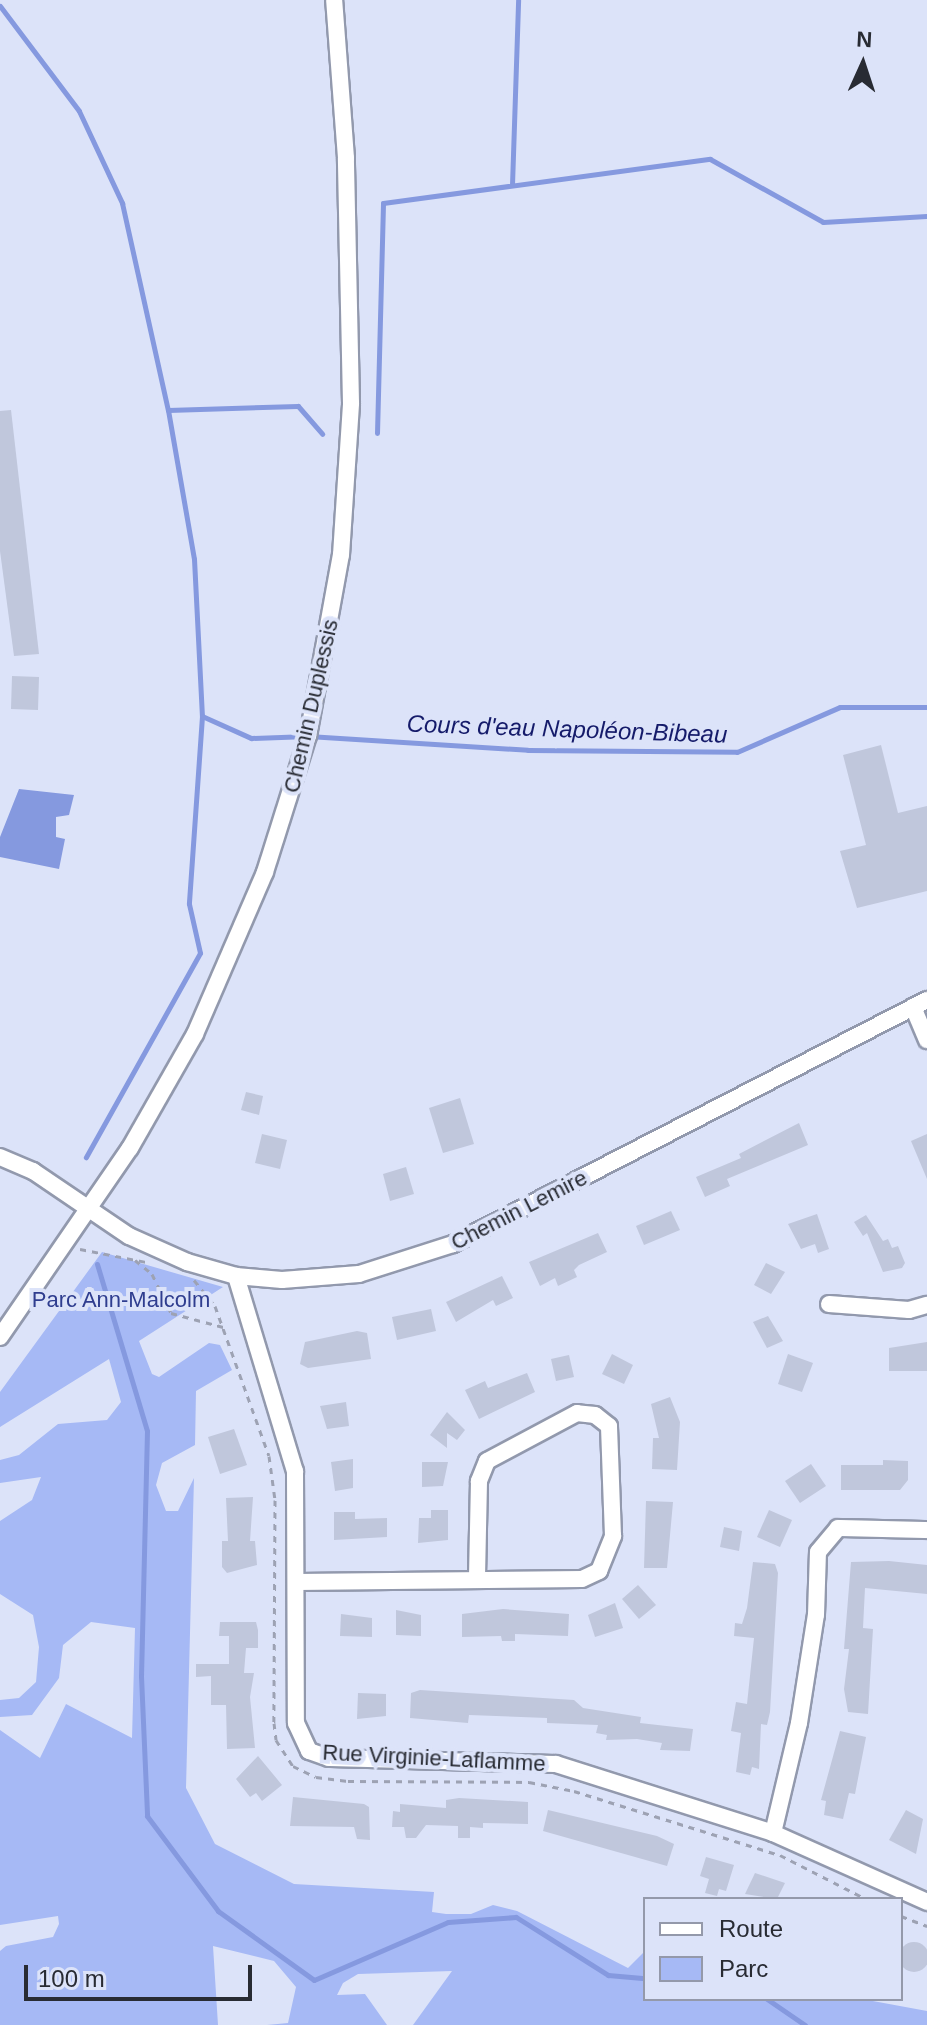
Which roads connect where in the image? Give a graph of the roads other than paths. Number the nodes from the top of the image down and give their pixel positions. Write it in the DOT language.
graph roads {
  1 [pos="334,0"];
  2 [pos="920,1004"];
  3 [pos="927,1040"];
  4 [pos="0,1157"];
  5 [pos="90,1209"];
  6 [pos="236,1276"];
  7 [pos="829,1304"];
  8 [pos="927,1305"];
  9 [pos="0,1337"];
  10 [pos="927,1530"];
  11 [pos="477,1578"];
  12 [pos="297,1582"];
  13 [pos="773,1833"];
  14 [pos="926,1900"];
  1 -- 5 [label="street, Chemin Duplessis"];
  2 -- 3 [label="street"];
  2 -- 6 [label="street, Chemin Lemire"];
  4 -- 5 [label="street, Chemin Lemire"];
  5 -- 6 [label="street, Chemin Lemire"];
  5 -- 9 [label="street, Chemin Duplessis"];
  6 -- 12 [label="street, Rue Virginie-Laflamme"];
  7 -- 8 [label="street"];
  10 -- 13 [label="street"];
  11 -- 11 [label="street"];
  11 -- 12 [label="street"];
  12 -- 13 [label="street, Rue Virginie-Laflamme"];
  13 -- 14 [label="street, Rue Virginie-Laflamme"];
}
